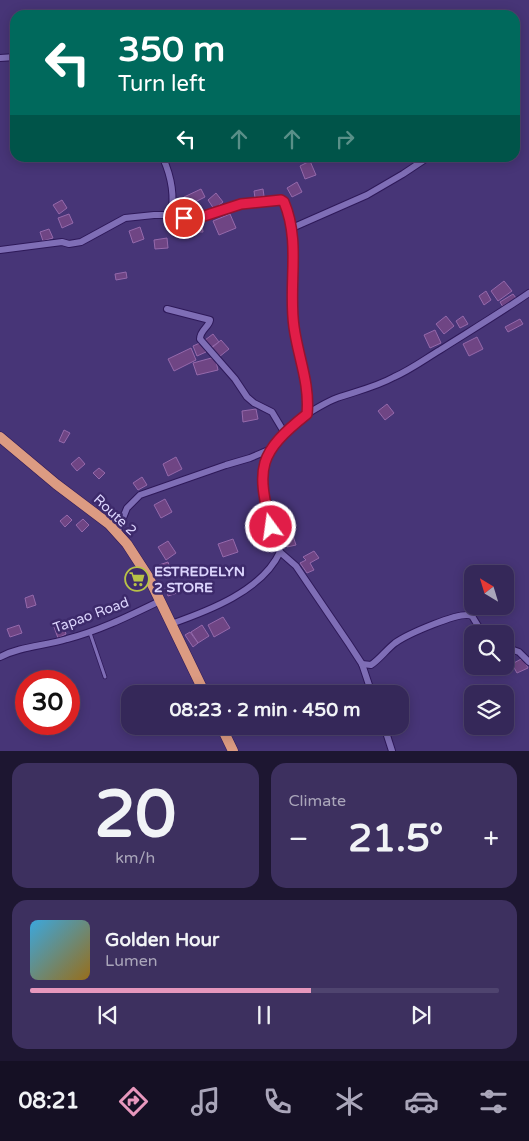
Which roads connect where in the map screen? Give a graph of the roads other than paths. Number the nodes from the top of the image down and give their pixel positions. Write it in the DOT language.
graph roads {
  1 [pos="164,162"];
  2 [pos="421,162"];
  3 [pos="172,215"];
  4 [pos="292,228"];
  5 [pos="0,250"];
  6 [pos="529,293"];
  7 [pos="167,309"];
  8 [pos="307,414"];
  9 [pos="284,432"];
  10 [pos="0,437"];
  11 [pos="272,448"];
  12 [pos="117,532"];
  13 [pos="280,552"];
  14 [pos="160,601"];
  15 [pos="171,624"];
  16 [pos="478,625"];
  17 [pos="90,632"];
  18 [pos="514,650"];
  19 [pos="0,657"];
  20 [pos="529,662"];
  21 [pos="362,664"];
  22 [pos="106,677"];
  23 [pos="201,685"];
  24 [pos="369,685"];
  25 [pos="225,735"];
  26 [pos="387,735"];
  27 [pos="233,751"];
  28 [pos="392,751"];
  1 -- 3 [label="street"];
  2 -- 4 [label="street"];
  3 -- 4 [label="street"];
  3 -- 5 [label="street"];
  4 -- 8 [label="street"];
  6 -- 8 [label="street"];
  7 -- 9 [label="street"];
  8 -- 9 [label="street"];
  9 -- 11 [label="street"];
  10 -- 12 [label="highway, Route 2"];
  11 -- 12 [label="street"];
  11 -- 13 [label="street"];
  12 -- 14 [label="highway, Route 2"];
  13 -- 15 [label="street"];
  13 -- 21 [label="street"];
  14 -- 15 [label="highway, Route 2"];
  14 -- 17 [label="street, Tapao Road"];
  15 -- 23 [label="highway, Route 2"];
  16 -- 21 [label="street"];
  17 -- 19 [label="street, Tapao Road"];
  17 -- 22 [label="lane"];
  18 -- 20 [label="street"];
  21 -- 24 [label="street"];
  25 -- 27 [label="highway"];
  26 -- 28 [label="street"];
}
